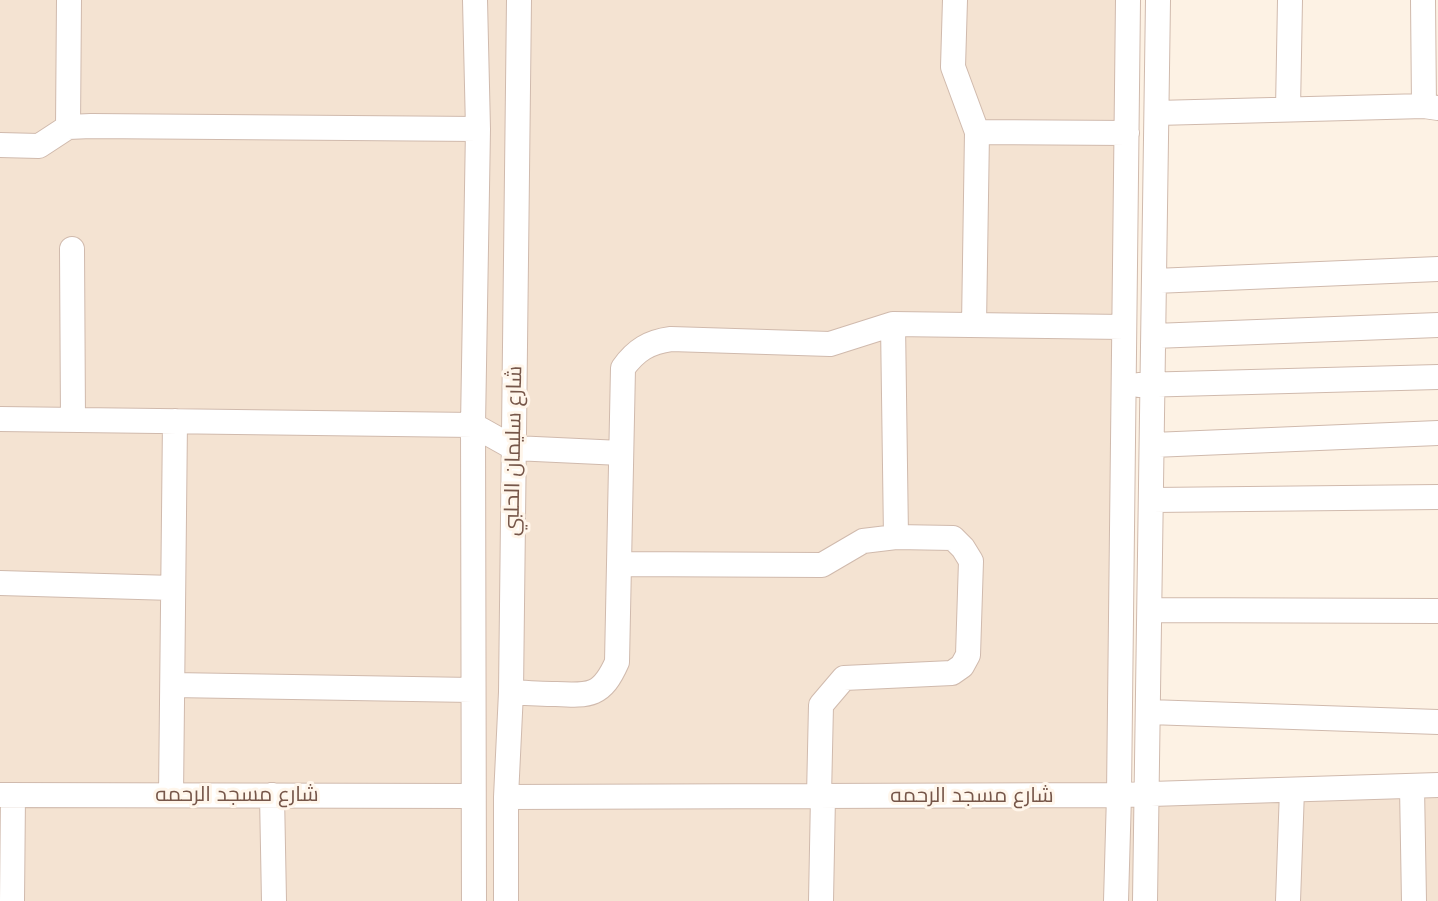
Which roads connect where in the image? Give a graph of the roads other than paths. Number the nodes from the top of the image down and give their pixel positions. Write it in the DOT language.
graph roads {
  1 [pos="69,0"];
  2 [pos="475,0"];
  3 [pos="519,0"];
  4 [pos="955,0"];
  5 [pos="1128,0"];
  6 [pos="1158,0"];
  7 [pos="1290,0"];
  8 [pos="1423,0"];
  9 [pos="1431,107"];
  10 [pos="1288,109"];
  11 [pos="1157,113"];
  12 [pos="68,127"];
  13 [pos="478,130"];
  14 [pos="977,132"];
  15 [pos="1127,133"];
  16 [pos="0,145"];
  17 [pos="72,249"];
  18 [pos="1438,269"];
  19 [pos="1155,281"];
  20 [pos="893,324"];
  21 [pos="1438,325"];
  22 [pos="974,326"];
  23 [pos="1124,327"];
  24 [pos="1154,336"];
  25 [pos="1438,377"];
  26 [pos="1154,385"];
  27 [pos="1124,386"];
  28 [pos="0,419"];
  29 [pos="73,420"];
  30 [pos="175,421"];
  31 [pos="473,425"];
  32 [pos="1438,433"];
  33 [pos="1153,445"];
  34 [pos="513,448"];
  35 [pos="621,453"];
  36 [pos="1438,497"];
  37 [pos="1153,500"];
  38 [pos="895,537"];
  39 [pos="619,564"];
  40 [pos="0,583"];
  41 [pos="173,588"];
  42 [pos="1151,611"];
  43 [pos="1438,611"];
  44 [pos="173,685"];
  45 [pos="472,690"];
  46 [pos="511,692"];
  47 [pos="1149,712"];
  48 [pos="1438,722"];
  49 [pos="1438,785"];
  50 [pos="1412,787"];
  51 [pos="1292,790"];
  52 [pos="1147,794"];
  53 [pos="171,795"];
  54 [pos="272,795"];
  55 [pos="1119,795"];
  56 [pos="7,796"];
  57 [pos="473,796"];
  58 [pos="821,796"];
  59 [pos="506,797"];
  60 [pos="6,852"];
  61 [pos="12,901"];
  62 [pos="274,901"];
  63 [pos="474,901"];
  64 [pos="506,901"];
  65 [pos="821,901"];
  66 [pos="1116,901"];
  67 [pos="1145,901"];
  68 [pos="1288,901"];
  69 [pos="1414,901"];
  1 -- 12 [label="street"];
  2 -- 13 [label="street, شارع سليمان الحلبي"];
  3 -- 34 [label="street, شارع سليمان الحلبي"];
  4 -- 14 [label="street"];
  5 -- 15 [label="street"];
  6 -- 11 [label="street"];
  7 -- 10 [label="street"];
  8 -- 9 [label="street"];
  9 -- 10 [label="street"];
  10 -- 11 [label="street"];
  11 -- 19 [label="street"];
  12 -- 13 [label="street"];
  12 -- 16 [label="street"];
  13 -- 31 [label="street, شارع سليمان الحلبي"];
  14 -- 15 [label="street"];
  14 -- 22 [label="street"];
  15 -- 23 [label="street"];
  17 -- 29 [label="street"];
  18 -- 19 [label="street"];
  19 -- 24 [label="street"];
  20 -- 22 [label="street"];
  20 -- 35 [label="street"];
  20 -- 38 [label="street"];
  21 -- 24 [label="street"];
  22 -- 23 [label="street"];
  23 -- 27 [label="street"];
  24 -- 26 [label="street"];
  25 -- 26 [label="street"];
  26 -- 27 [label="street"];
  26 -- 33 [label="street"];
  27 -- 55 [label="street"];
  28 -- 29 [label="street"];
  29 -- 30 [label="street"];
  30 -- 31 [label="street"];
  30 -- 41 [label="street"];
  31 -- 34 [label="street"];
  31 -- 45 [label="street, شارع سليمان الحلبي"];
  32 -- 33 [label="street"];
  33 -- 37 [label="street"];
  34 -- 35 [label="street"];
  34 -- 46 [label="street, شارع سليمان الحلبي"];
  35 -- 39 [label="street"];
  36 -- 37 [label="street"];
  37 -- 42 [label="street"];
  38 -- 39 [label="street"];
  38 -- 58 [label="street"];
  39 -- 46 [label="street"];
  40 -- 41 [label="street"];
  41 -- 44 [label="street"];
  42 -- 43 [label="street"];
  42 -- 47 [label="street"];
  44 -- 45 [label="street"];
  44 -- 53 [label="street"];
  45 -- 57 [label="street, شارع سليمان الحلبي"];
  46 -- 59 [label="street, شارع سليمان الحلبي"];
  47 -- 48 [label="street"];
  47 -- 52 [label="street"];
  49 -- 50 [label="street, شارع مسجد الرحمه"];
  50 -- 51 [label="street, شارع مسجد الرحمه"];
  50 -- 69 [label="street"];
  51 -- 52 [label="street, شارع مسجد الرحمه"];
  51 -- 68 [label="street"];
  52 -- 55 [label="street, شارع مسجد الرحمه"];
  52 -- 67 [label="street"];
  53 -- 54 [label="street, شارع مسجد الرحمه"];
  53 -- 56 [label="street, شارع مسجد الرحمه"];
  54 -- 57 [label="street, شارع مسجد الرحمه"];
  54 -- 62 [label="street"];
  55 -- 58 [label="street, شارع مسجد الرحمه"];
  55 -- 66 [label="street"];
  56 -- 60 [label="street"];
  57 -- 63 [label="street, شارع سليمان الحلبي"];
  58 -- 59 [label="street, شارع مسجد الرحمه"];
  58 -- 65 [label="street"];
  59 -- 64 [label="street, شارع سليمان الحلبي"];
  60 -- 61 [label="street"];
}
